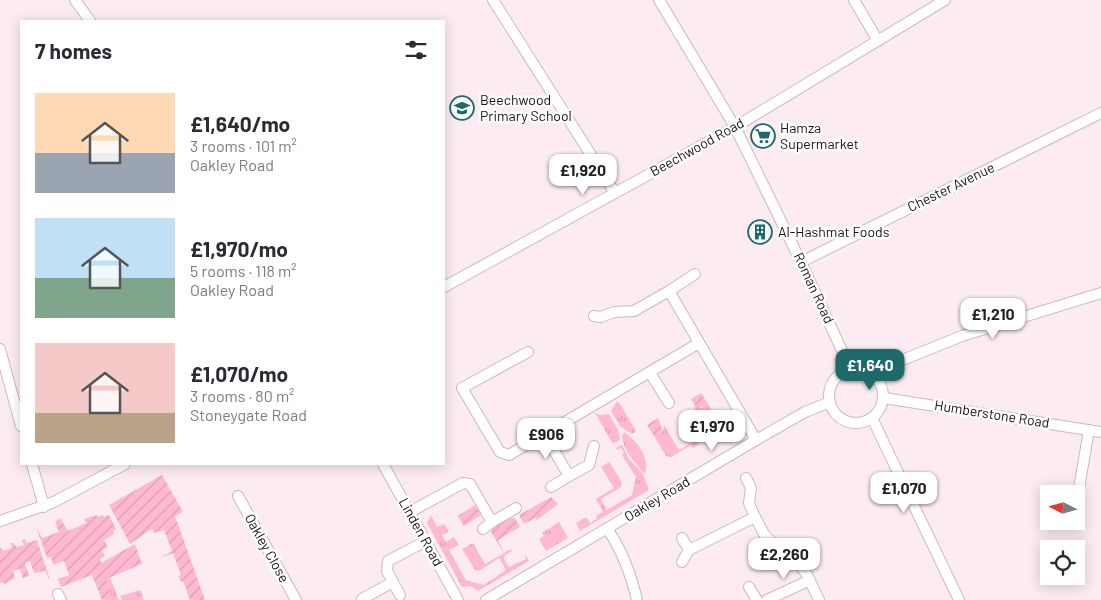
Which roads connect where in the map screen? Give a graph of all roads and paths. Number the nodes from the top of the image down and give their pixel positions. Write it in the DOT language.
graph roads {
  1 [pos="75,0"];
  2 [pos="493,0"];
  3 [pos="659,0"];
  4 [pos="854,0"];
  5 [pos="945,0"];
  6 [pos="89,20"];
  7 [pos="878,41"];
  8 [pos="1101,113"];
  9 [pos="734,127"];
  10 [pos="615,193"];
  11 [pos="801,262"];
  12 [pos="695,274"];
  13 [pos="445,286"];
  14 [pos="669,291"];
  15 [pos="1101,293"];
  16 [pos="594,316"];
  17 [pos="699,343"];
  18 [pos="0,349"];
  19 [pos="528,352"];
  20 [pos="850,368"];
  21 [pos="650,373"];
  22 [pos="878,378"];
  23 [pos="884,398"];
  24 [pos="830,402"];
  25 [pos="669,403"];
  26 [pos="872,418"];
  27 [pos="20,419"];
  28 [pos="1088,430"];
  29 [pos="1101,432"];
  30 [pos="545,435"];
  31 [pos="756,440"];
  32 [pos="594,446"];
  33 [pos="32,465"];
  34 [pos="123,465"];
  35 [pos="384,465"];
  36 [pos="569,476"];
  37 [pos="746,478"];
  38 [pos="1079,485"];
  39 [pos="551,487"];
  40 [pos="238,496"];
  41 [pos="44,507"];
  42 [pos="516,508"];
  43 [pos="410,512"];
  44 [pos="754,517"];
  45 [pos="0,521"];
  46 [pos="492,522"];
  47 [pos="483,529"];
  48 [pos="608,530"];
  49 [pos="682,538"];
  50 [pos="426,541"];
  51 [pos="689,550"];
  52 [pos="682,562"];
  53 [pos="810,580"];
  54 [pos="393,582"];
  55 [pos="749,587"];
  56 [pos="400,595"];
  57 [pos="362,599"];
  58 [pos="296,600"];
  59 [pos="458,600"];
  60 [pos="486,600"];
  61 [pos="638,600"];
  62 [pos="757,600"];
  63 [pos="768,600"];
  64 [pos="819,600"];
  65 [pos="959,600"];
  1 -- 6 [label="street"];
  2 -- 10 [label="street"];
  3 -- 9 [label="street, Roman Road"];
  4 -- 7 [label="street"];
  5 -- 7 [label="street, Beechwood Road"];
  7 -- 9 [label="street, Beechwood Road"];
  8 -- 11 [label="street, Chester Avenue"];
  9 -- 10 [label="street, Beechwood Road"];
  9 -- 11 [label="street, Roman Road"];
  10 -- 13 [label="street, Beechwood Road"];
  11 -- 20 [label="street, Roman Road"];
  12 -- 14 [label="street"];
  14 -- 16 [label="street"];
  14 -- 17 [label="street"];
  15 -- 22 [label="street"];
  17 -- 21 [label="street"];
  17 -- 31 [label="street"];
  18 -- 27 [label="street"];
  19 -- 30 [label="street"];
  20 -- 22 [label="street"];
  20 -- 24 [label="street"];
  21 -- 25 [label="street"];
  21 -- 30 [label="street"];
  22 -- 23 [label="street"];
  23 -- 26 [label="street"];
  23 -- 28 [label="street, Humberstone Road"];
  24 -- 26 [label="street"];
  24 -- 31 [label="street, Oakley Road"];
  26 -- 65 [label="street"];
  28 -- 29 [label="street, Humberstone Road"];
  28 -- 38 [label="street"];
  30 -- 36 [label="street"];
  31 -- 48 [label="street, Oakley Road"];
  32 -- 36 [label="street"];
  33 -- 41 [label="street"];
  34 -- 41 [label="street"];
  35 -- 43 [label="street, Linden Road"];
  36 -- 39 [label="street"];
  37 -- 44 [label="street"];
  40 -- 58 [label="street, Oakley Close"];
  41 -- 45 [label="street"];
  42 -- 46 [label="street"];
  43 -- 46 [label="street"];
  43 -- 50 [label="street, Linden Road"];
  44 -- 51 [label="street"];
  44 -- 53 [label="street"];
  46 -- 47 [label="street"];
  48 -- 60 [label="street, Oakley Road"];
  48 -- 61 [label="street"];
  49 -- 51 [label="street"];
  50 -- 54 [label="street"];
  50 -- 59 [label="street, Linden Road"];
  51 -- 52 [label="street"];
  53 -- 63 [label="street"];
  53 -- 64 [label="street"];
  54 -- 56 [label="street"];
  54 -- 57 [label="street"];
  55 -- 62 [label="street"];
}
